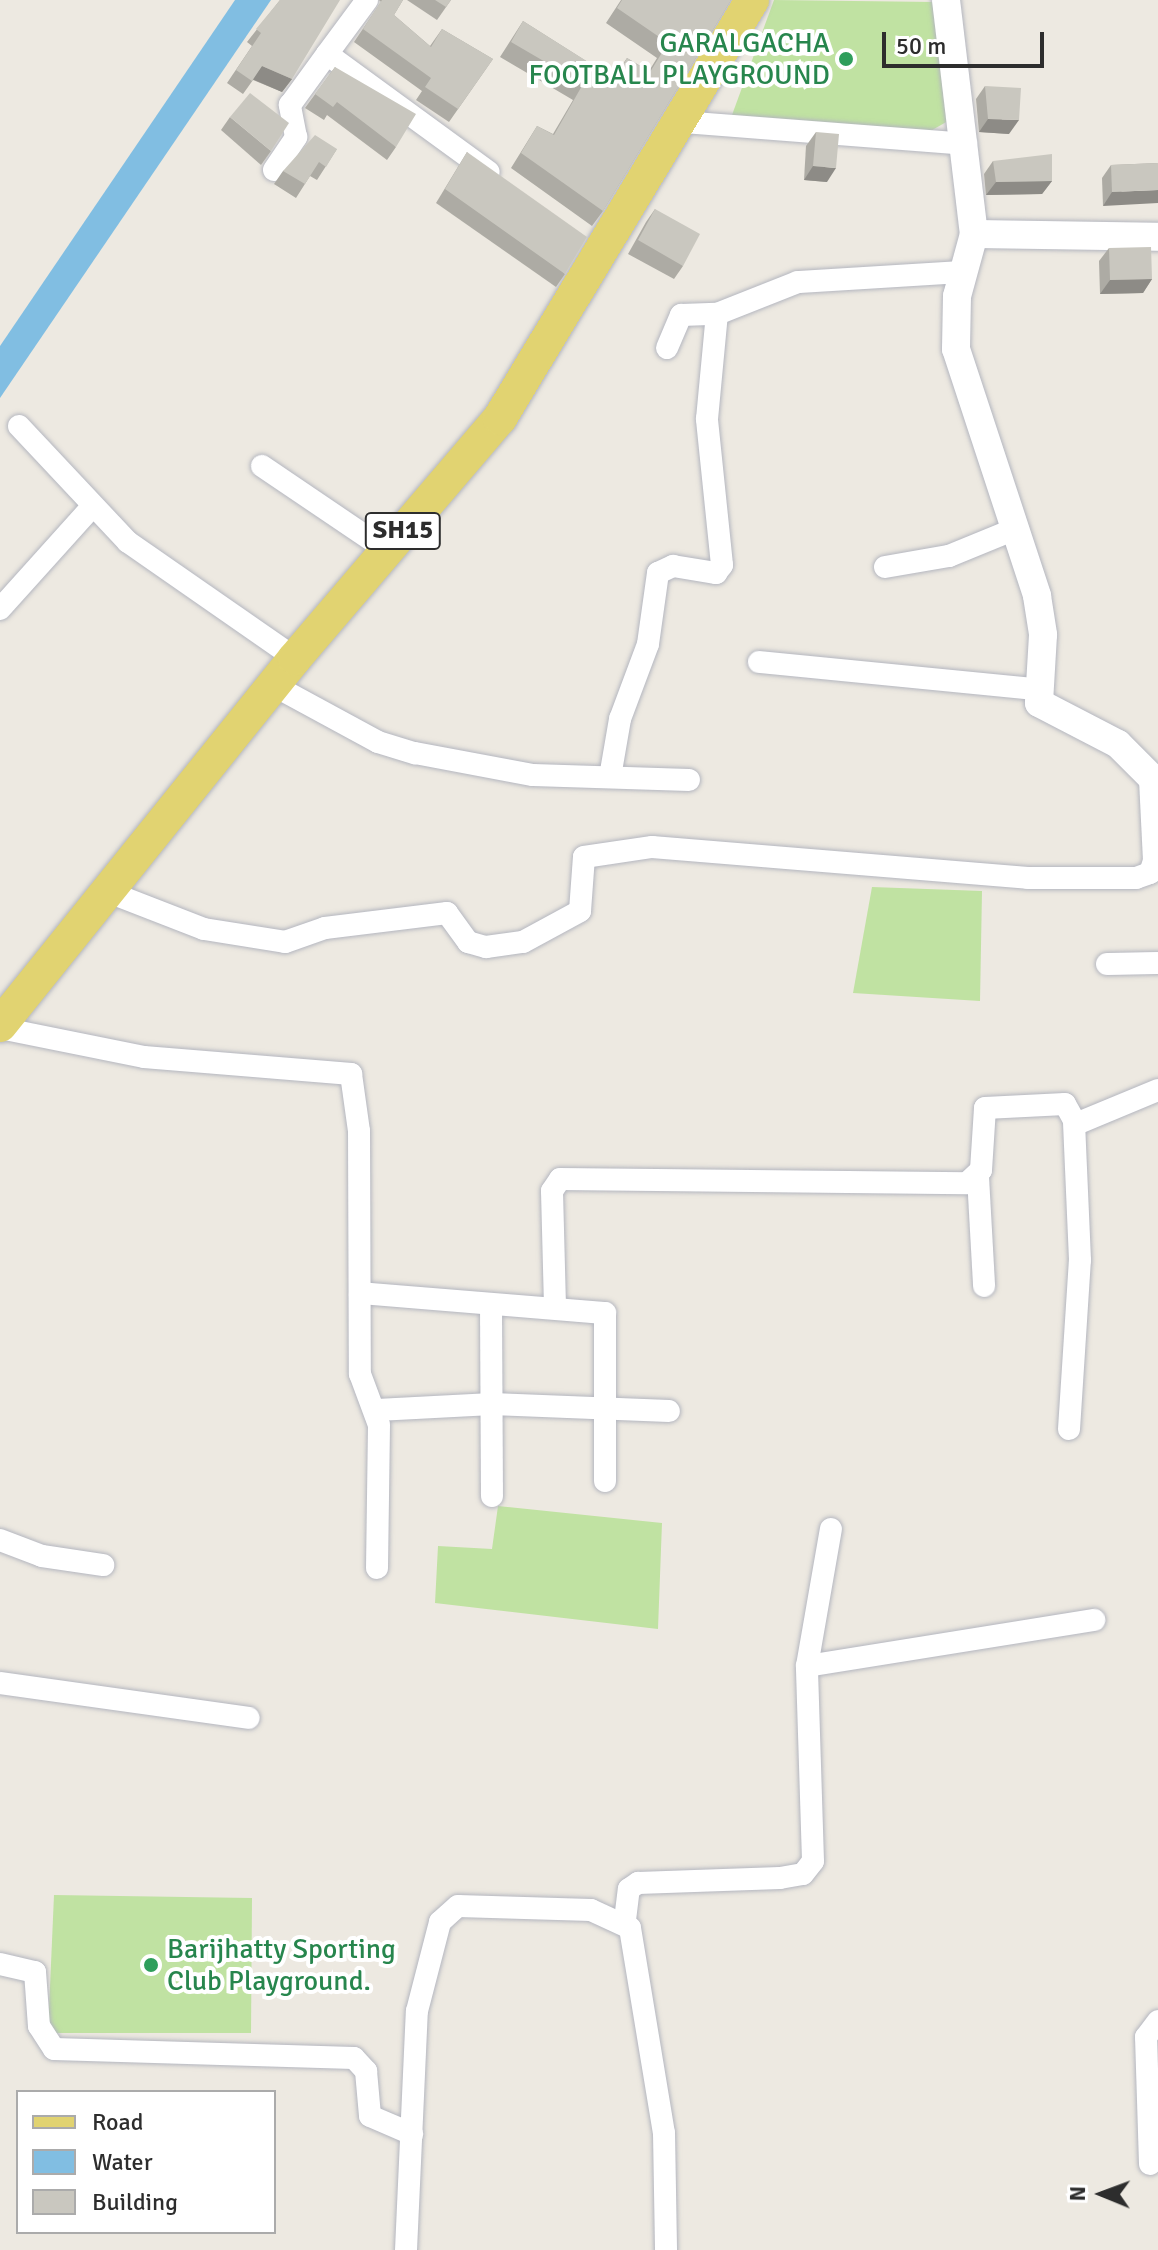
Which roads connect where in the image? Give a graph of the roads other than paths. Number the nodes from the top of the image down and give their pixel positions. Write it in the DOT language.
graph roads {
  1 [pos="367,0"];
  2 [pos="752,0"];
  3 [pos="946,0"];
  4 [pos="327,54"];
  5 [pos="682,122"];
  6 [pos="966,144"];
  7 [pos="274,170"];
  8 [pos="509,187"];
  9 [pos="974,234"];
  10 [pos="1158,237"];
  11 [pos="963,272"];
  12 [pos="717,314"];
  13 [pos="667,348"];
  14 [pos="19,426"];
  15 [pos="262,466"];
  16 [pos="92,507"];
  17 [pos="1010,531"];
  18 [pos="386,550"];
  19 [pos="885,567"];
  20 [pos="0,609"];
  21 [pos="295,658"];
  22 [pos="759,662"];
  23 [pos="273,685"];
  24 [pos="1035,689"];
  25 [pos="610,777"];
  26 [pos="689,780"];
  27 [pos="1154,781"];
  28 [pos="106,891"];
  29 [pos="1158,963"];
  30 [pos="1107,964"];
  31 [pos="0,1027"];
  32 [pos="1158,1090"];
  33 [pos="1074,1124"];
  34 [pos="978,1177"];
  35 [pos="984,1286"];
  36 [pos="360,1293"];
  37 [pos="555,1306"];
  38 [pos="491,1307"];
  39 [pos="492,1404"];
  40 [pos="377,1410"];
  41 [pos="606,1410"];
  42 [pos="669,1411"];
  43 [pos="1069,1429"];
  44 [pos="605,1481"];
  45 [pos="492,1496"];
  46 [pos="831,1529"];
  47 [pos="0,1540"];
  48 [pos="103,1565"];
  49 [pos="377,1568"];
  50 [pos="1094,1620"];
  51 [pos="807,1666"];
  52 [pos="0,1683"];
  53 [pos="249,1718"];
  54 [pos="625,1920"];
  55 [pos="0,1964"];
  56 [pos="1158,2021"];
  57 [pos="412,2134"];
  58 [pos="1150,2164"];
  59 [pos="406,2250"];
  60 [pos="666,2250"];
  1 -- 4 [label="street"];
  2 -- 5 [label="main road, SH15"];
  3 -- 6 [label="street"];
  4 -- 7 [label="street"];
  4 -- 8 [label="street"];
  5 -- 6 [label="street"];
  5 -- 18 [label="main road, SH15"];
  6 -- 9 [label="street"];
  9 -- 10 [label="street"];
  9 -- 11 [label="street"];
  11 -- 12 [label="street"];
  11 -- 17 [label="street"];
  12 -- 13 [label="street"];
  12 -- 25 [label="street"];
  14 -- 16 [label="street"];
  15 -- 18 [label="street"];
  16 -- 20 [label="street"];
  16 -- 21 [label="street"];
  17 -- 19 [label="street"];
  17 -- 24 [label="street"];
  18 -- 21 [label="main road, SH15"];
  21 -- 23 [label="main road, SH15"];
  22 -- 24 [label="street"];
  23 -- 25 [label="street"];
  23 -- 28 [label="main road, SH15"];
  24 -- 27 [label="street"];
  25 -- 26 [label="street"];
  27 -- 28 [label="street"];
  28 -- 31 [label="main road, SH15"];
  29 -- 30 [label="street"];
  31 -- 36 [label="street"];
  32 -- 33 [label="street"];
  33 -- 34 [label="street"];
  33 -- 43 [label="street"];
  34 -- 35 [label="street"];
  34 -- 37 [label="street"];
  36 -- 38 [label="street"];
  36 -- 40 [label="street"];
  37 -- 38 [label="street"];
  37 -- 41 [label="street"];
  38 -- 39 [label="street"];
  39 -- 40 [label="street"];
  39 -- 41 [label="street"];
  39 -- 45 [label="street"];
  40 -- 49 [label="street"];
  41 -- 42 [label="street"];
  41 -- 44 [label="street"];
  46 -- 51 [label="street"];
  47 -- 48 [label="street"];
  50 -- 51 [label="street"];
  51 -- 54 [label="street"];
  52 -- 53 [label="street"];
  54 -- 57 [label="street"];
  54 -- 60 [label="street"];
  55 -- 57 [label="street"];
  56 -- 58 [label="street"];
  57 -- 59 [label="street"];
}
